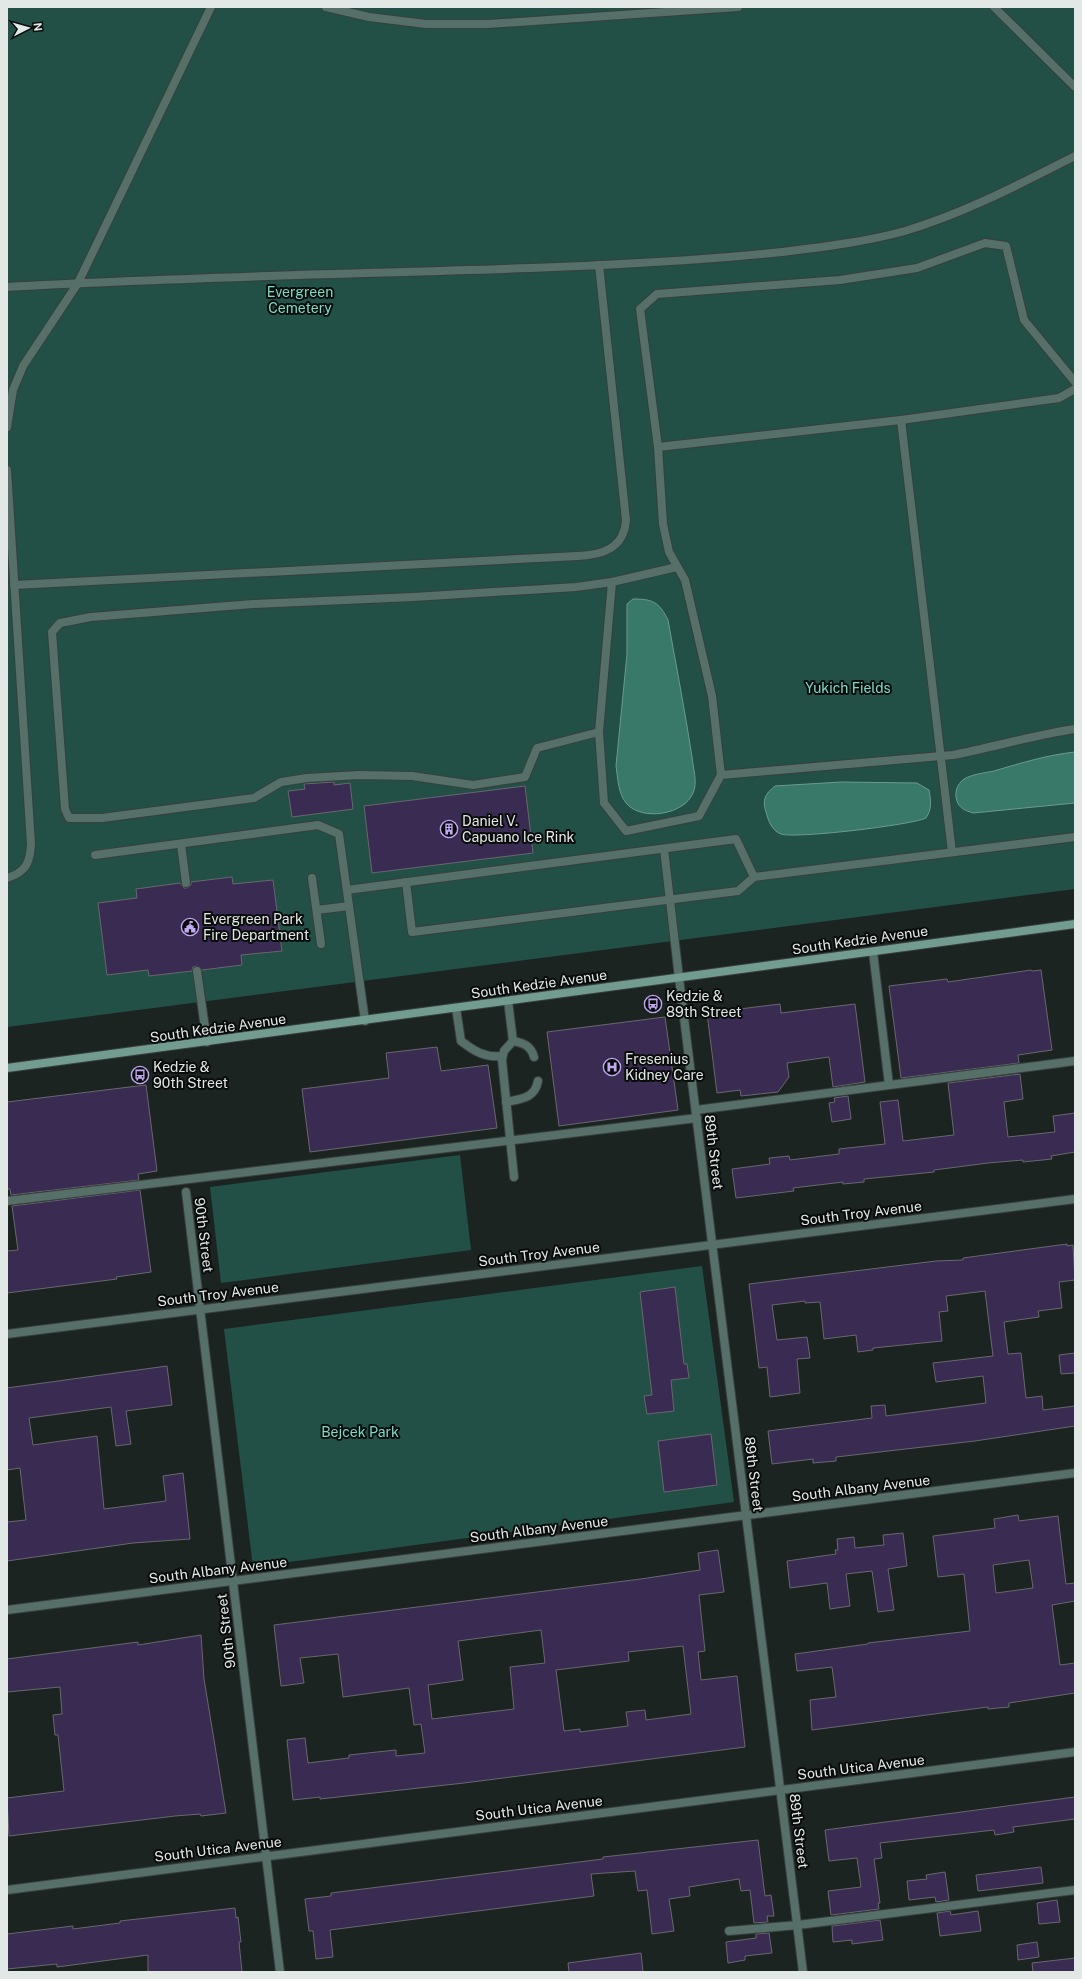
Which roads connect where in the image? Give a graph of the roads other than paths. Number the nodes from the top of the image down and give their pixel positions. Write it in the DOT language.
graph roads {
  1 [pos="211,7"];
  2 [pos="326,7"];
  3 [pos="738,7"];
  4 [pos="994,7"];
  5 [pos="1075,87"];
  6 [pos="1075,156"];
  7 [pos="599,266"];
  8 [pos="78,283"];
  9 [pos="7,287"];
  10 [pos="1075,382"];
  11 [pos="1075,389"];
  12 [pos="901,420"];
  13 [pos="7,427"];
  14 [pos="658,448"];
  15 [pos="7,470"];
  16 [pos="677,567"];
  17 [pos="612,582"];
  18 [pos="14,585"];
  19 [pos="1075,729"];
  20 [pos="599,732"];
  21 [pos="942,756"];
  22 [pos="722,775"];
  23 [pos="1075,837"];
  24 [pos="181,844"];
  25 [pos="664,849"];
  26 [pos="952,852"];
  27 [pos="95,855"];
  28 [pos="754,876"];
  29 [pos="7,878"];
  30 [pos="312,878"];
  31 [pos="406,882"];
  32 [pos="186,883"];
  33 [pos="347,890"];
  34 [pos="670,899"];
  35 [pos="349,906"];
  36 [pos="317,910"];
  37 [pos="1075,924"];
  38 [pos="322,944"];
  39 [pos="873,952"];
  40 [pos="197,970"];
  41 [pos="679,978"];
  42 [pos="508,1001"];
  43 [pos="456,1008"];
  44 [pos="365,1021"];
  45 [pos="513,1041"];
  46 [pos="207,1042"];
  47 [pos="502,1056"];
  48 [pos="534,1057"];
  49 [pos="1075,1061"];
  50 [pos="7,1068"];
  51 [pos="538,1081"];
  52 [pos="889,1085"];
  53 [pos="506,1102"];
  54 [pos="696,1114"];
  55 [pos="510,1140"];
  56 [pos="514,1177"];
  57 [pos="186,1192"];
  58 [pos="1075,1199"];
  59 [pos="7,1200"];
  60 [pos="713,1245"];
  61 [pos="201,1310"];
  62 [pos="7,1334"];
  63 [pos="1075,1473"];
  64 [pos="746,1515"];
  65 [pos="233,1581"];
  66 [pos="7,1610"];
  67 [pos="1075,1752"];
  68 [pos="781,1790"];
  69 [pos="266,1856"];
  70 [pos="7,1890"];
  71 [pos="1075,1890"];
  72 [pos="798,1925"];
  73 [pos="729,1931"];
  74 [pos="280,1972"];
  75 [pos="804,1972"];
  1 -- 8 [label="street"];
  2 -- 3 [label="street"];
  4 -- 5 [label="street"];
  6 -- 7 [label="street"];
  7 -- 8 [label="street"];
  7 -- 18 [label="street"];
  8 -- 9 [label="street"];
  8 -- 13 [label="street"];
  10 -- 14 [label="street"];
  11 -- 12 [label="street"];
  12 -- 14 [label="street"];
  12 -- 21 [label="street"];
  14 -- 16 [label="street"];
  15 -- 18 [label="street"];
  16 -- 17 [label="street"];
  16 -- 22 [label="street"];
  17 -- 20 [label="street"];
  17 -- 20 [label="street"];
  18 -- 29 [label="street"];
  19 -- 21 [label="street"];
  20 -- 22 [label="street"];
  21 -- 22 [label="street"];
  21 -- 26 [label="street"];
  23 -- 26 [label="street"];
  24 -- 27 [label="street"];
  24 -- 32 [label="street"];
  24 -- 33 [label="street"];
  25 -- 28 [label="street"];
  25 -- 31 [label="street"];
  25 -- 34 [label="street, 89th Street"];
  26 -- 28 [label="street"];
  28 -- 34 [label="street"];
  30 -- 36 [label="street"];
  31 -- 33 [label="street"];
  31 -- 34 [label="street"];
  33 -- 35 [label="street"];
  34 -- 41 [label="street, 89th Street"];
  35 -- 36 [label="street"];
  35 -- 44 [label="street"];
  36 -- 38 [label="street"];
  37 -- 39 [label="main road, South Kedzie Avenue"];
  39 -- 41 [label="main road, South Kedzie Avenue"];
  39 -- 52 [label="street"];
  40 -- 46 [label="street"];
  41 -- 42 [label="main road, South Kedzie Avenue"];
  41 -- 54 [label="street, 89th Street"];
  42 -- 43 [label="main road, South Kedzie Avenue"];
  42 -- 45 [label="street"];
  43 -- 44 [label="main road, South Kedzie Avenue"];
  43 -- 47 [label="street"];
  44 -- 46 [label="main road, South Kedzie Avenue"];
  45 -- 47 [label="street"];
  45 -- 48 [label="street"];
  46 -- 50 [label="main road, South Kedzie Avenue"];
  47 -- 53 [label="street"];
  49 -- 52 [label="street"];
  51 -- 53 [label="street"];
  52 -- 54 [label="street"];
  53 -- 55 [label="street"];
  54 -- 55 [label="street"];
  54 -- 60 [label="street, 89th Street"];
  55 -- 56 [label="street"];
  55 -- 59 [label="street"];
  57 -- 61 [label="street, 90th Street"];
  58 -- 60 [label="street, South Troy Avenue"];
  60 -- 61 [label="street, South Troy Avenue"];
  60 -- 64 [label="street, 89th Street"];
  61 -- 62 [label="street, South Troy Avenue"];
  61 -- 65 [label="street, 90th Street"];
  63 -- 64 [label="street, South Albany Avenue"];
  64 -- 65 [label="street, South Albany Avenue"];
  64 -- 68 [label="street, 89th Street"];
  65 -- 66 [label="street, South Albany Avenue"];
  65 -- 69 [label="street, 90th Street"];
  67 -- 68 [label="street, South Utica Avenue"];
  68 -- 69 [label="street, South Utica Avenue"];
  68 -- 72 [label="street, 89th Street"];
  69 -- 70 [label="street, South Utica Avenue"];
  69 -- 74 [label="street, 90th Street"];
  71 -- 72 [label="street"];
  72 -- 73 [label="street"];
  72 -- 75 [label="street, 89th Street"];
}
